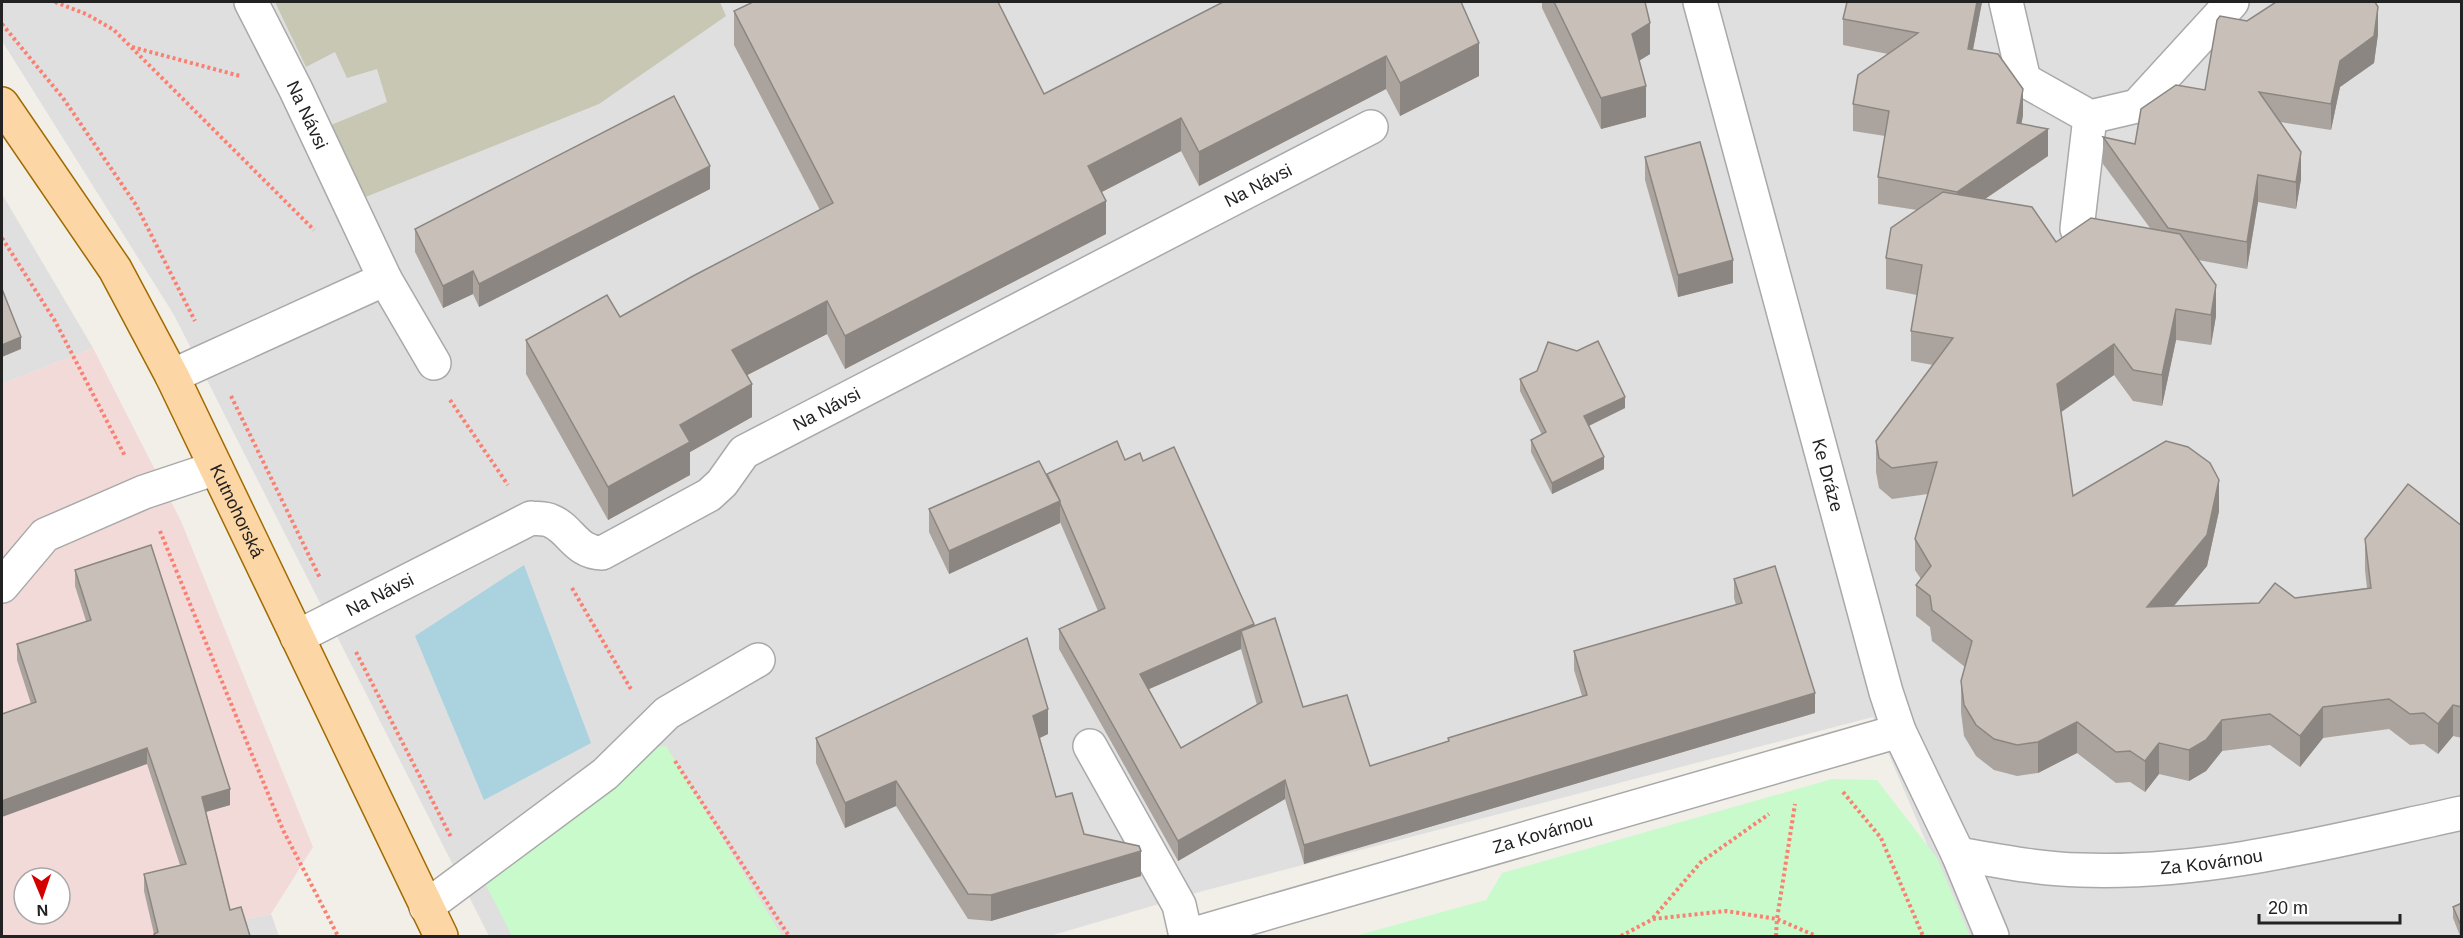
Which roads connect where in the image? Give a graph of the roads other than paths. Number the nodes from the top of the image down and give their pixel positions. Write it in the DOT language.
graph roads {
  1 [pos="251,2"];
  2 [pos="1700,2"];
  3 [pos="2006,2"];
  4 [pos="2232,2"];
  5 [pos="2,104"];
  6 [pos="2090,117"];
  7 [pos="1371,127"];
  8 [pos="2078,229"];
  9 [pos="385,279"];
  10 [pos="434,363"];
  11 [pos="172,376"];
  12 [pos="216,468"];
  13 [pos="2,585"];
  14 [pos="297,636"];
  15 [pos="758,660"];
  16 [pos="1899,731"];
  17 [pos="1090,746"];
  18 [pos="2462,813"];
  19 [pos="1958,854"];
  20 [pos="426,907"];
  21 [pos="441,936"];
  22 [pos="1187,936"];
  23 [pos="1992,936"];
  1 -- 9 [label="street, Na Návsi"];
  2 -- 16 [label="street, Ke Dráze"];
  3 -- 6 [label="street"];
  4 -- 6 [label="street"];
  5 -- 11 [label="main road, Kutnohorská"];
  6 -- 8 [label="street"];
  7 -- 14 [label="street, Na Návsi"];
  9 -- 10 [label="street, Na Návsi"];
  9 -- 11 [label="street"];
  11 -- 12 [label="main road, Kutnohorská"];
  12 -- 13 [label="street"];
  12 -- 14 [label="main road, Kutnohorská"];
  14 -- 20 [label="main road, Kutnohorská"];
  15 -- 20 [label="street"];
  16 -- 19 [label="street, Ke Dráze"];
  16 -- 22 [label="street, Za Kovárnou"];
  17 -- 22 [label="street"];
  18 -- 19 [label="street, Za Kovárnou"];
  19 -- 23 [label="street, Ke Dráze"];
  20 -- 21 [label="main road, Kutnohorská"];
}
